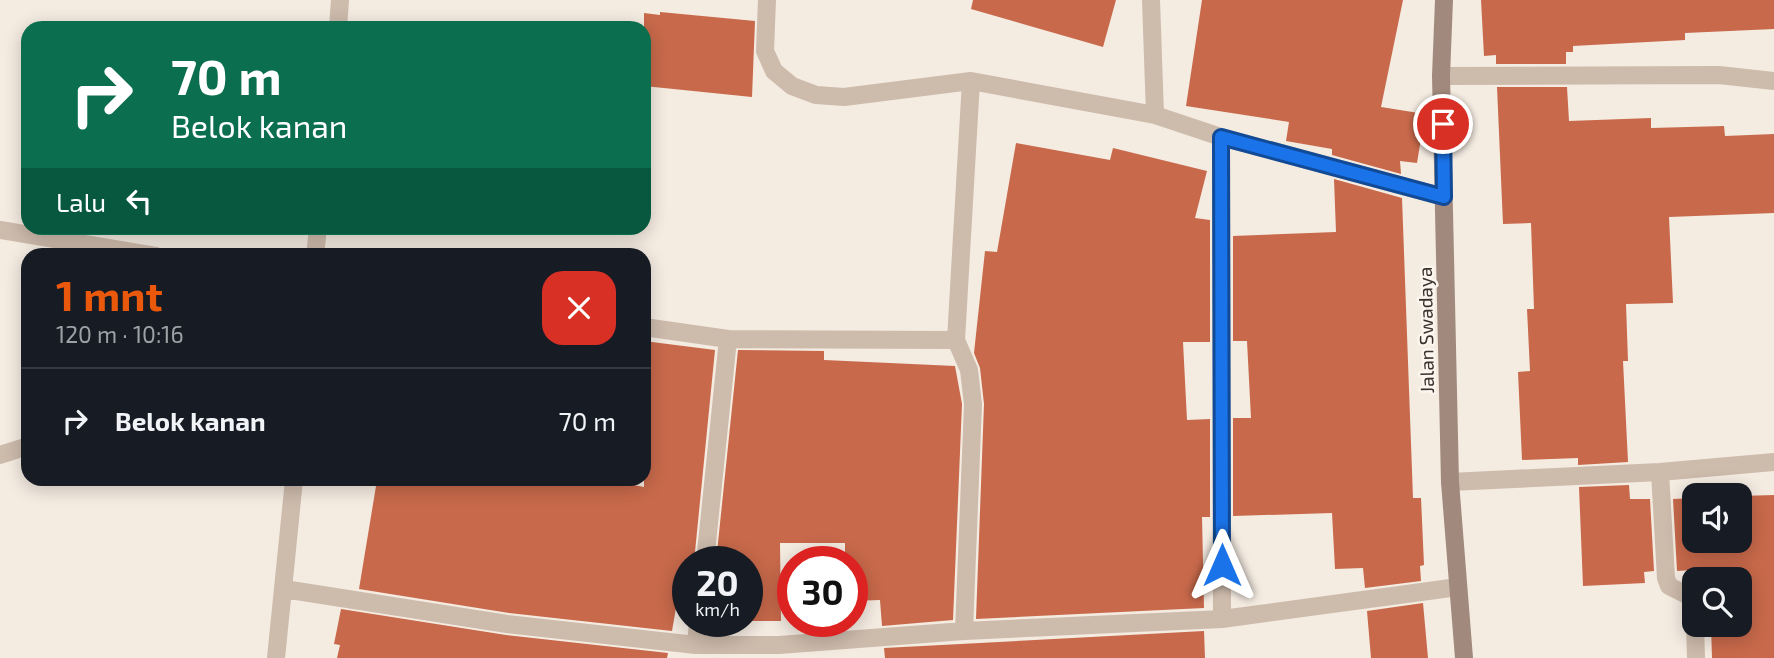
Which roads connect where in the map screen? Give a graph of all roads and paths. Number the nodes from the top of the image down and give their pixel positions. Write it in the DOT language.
graph roads {
  1 [pos="340,0"];
  2 [pos="767,0"];
  3 [pos="1152,0"];
  4 [pos="1444,0"];
  5 [pos="338,21"];
  6 [pos="1441,76"];
  7 [pos="1774,81"];
  8 [pos="971,82"];
  9 [pos="1155,115"];
  10 [pos="1221,137"];
  11 [pos="1444,197"];
  12 [pos="0,230"];
  13 [pos="21,234"];
  14 [pos="30,235"];
  15 [pos="108,248"];
  16 [pos="651,328"];
  17 [pos="728,339"];
  18 [pos="956,340"];
  19 [pos="21,448"];
  20 [pos="0,455"];
  21 [pos="1774,461"];
  22 [pos="1660,472"];
  23 [pos="1450,482"];
  24 [pos="293,486"];
  25 [pos="707,546"];
  26 [pos="1458,587"];
  27 [pos="284,589"];
  28 [pos="1682,592"];
  29 [pos="1222,618"];
  30 [pos="964,631"];
  31 [pos="697,637"];
  32 [pos="1695,637"];
  33 [pos="696,645"];
  34 [pos="276,658"];
  35 [pos="1464,658"];
  36 [pos="1696,658"];
  1 -- 5 [label="street"];
  2 -- 8 [label="street"];
  3 -- 9 [label="street"];
  4 -- 6 [label="street, Jalan Swadaya"];
  6 -- 7 [label="street"];
  6 -- 11 [label="street, Jalan Swadaya"];
  8 -- 9 [label="street"];
  8 -- 18 [label="street"];
  9 -- 10 [label="street"];
  10 -- 11 [label="street"];
  10 -- 29 [label="street"];
  11 -- 23 [label="street, Jalan Swadaya"];
  12 -- 13 [label="street"];
  14 -- 15 [label="street"];
  16 -- 17 [label="street"];
  17 -- 18 [label="street"];
  17 -- 25 [label="street"];
  18 -- 30 [label="street"];
  19 -- 20 [label="street"];
  21 -- 22 [label="street"];
  22 -- 23 [label="street"];
  22 -- 28 [label="street"];
  23 -- 26 [label="street, Jalan Swadaya"];
  24 -- 27 [label="street"];
  26 -- 29 [label="street"];
  26 -- 35 [label="street, Jalan Swadaya"];
  27 -- 33 [label="street"];
  27 -- 34 [label="street"];
  29 -- 30 [label="street"];
  30 -- 33 [label="street"];
  31 -- 33 [label="street"];
  32 -- 36 [label="street"];
}
